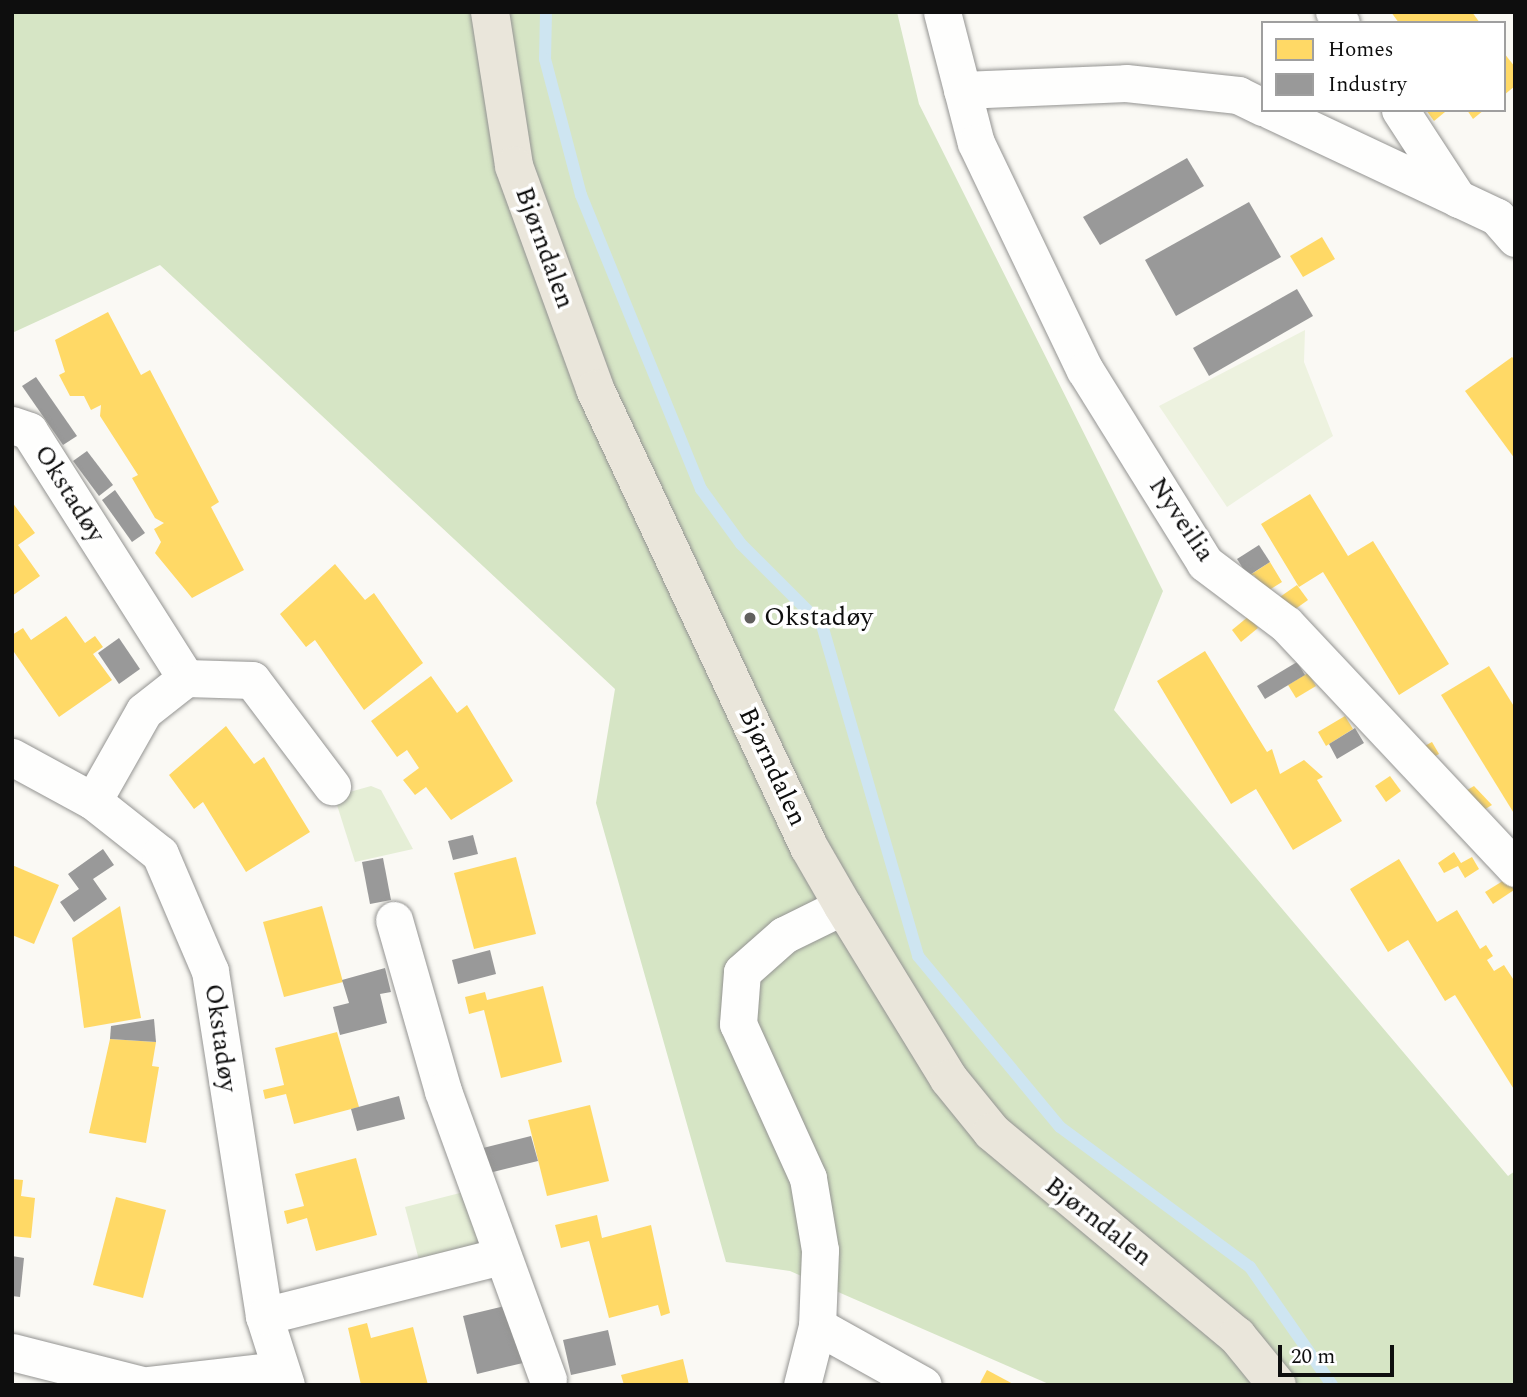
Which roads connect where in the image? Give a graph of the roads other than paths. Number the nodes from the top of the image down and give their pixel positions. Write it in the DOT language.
graph roads {
  1 [pos="490,12"];
  2 [pos="942,12"];
  3 [pos="962,90"];
  4 [pos="1261,106"];
  5 [pos="1274,112"];
  6 [pos="1401,112"];
  7 [pos="1458,199"];
  8 [pos="1515,239"];
  9 [pos="12,425"];
  10 [pos="186,678"];
  11 [pos="12,757"];
  12 [pos="332,786"];
  13 [pos="93,801"];
  14 [pos="1515,868"];
  15 [pos="843,906"];
  16 [pos="394,920"];
  17 [pos="501,1256"];
  18 [pos="264,1316"];
  19 [pos="817,1326"];
  20 [pos="12,1352"];
  21 [pos="282,1378"];
  22 [pos="548,1378"];
  23 [pos="142,1385"];
  24 [pos="149,1385"];
  25 [pos="802,1385"];
  26 [pos="923,1385"];
  27 [pos="1277,1385"];
  1 -- 15 [label="main road, Bjørndalen"];
  2 -- 3 [label="street, Nyveilia"];
  3 -- 4 [label="street"];
  3 -- 14 [label="street, Nyveilia"];
  5 -- 7 [label="street"];
  6 -- 7 [label="street"];
  7 -- 8 [label="street"];
  9 -- 10 [label="street, Okstadøy"];
  10 -- 12 [label="street"];
  10 -- 13 [label="street"];
  11 -- 13 [label="street, Okstadøy"];
  13 -- 18 [label="street, Okstadøy"];
  15 -- 19 [label="street"];
  15 -- 27 [label="main road, Bjørndalen"];
  16 -- 17 [label="street"];
  17 -- 18 [label="street"];
  17 -- 22 [label="street"];
  18 -- 21 [label="street, Okstadøy"];
  19 -- 25 [label="street"];
  19 -- 26 [label="street"];
  20 -- 23 [label="street"];
  21 -- 24 [label="street, Okstadøy"];
}
